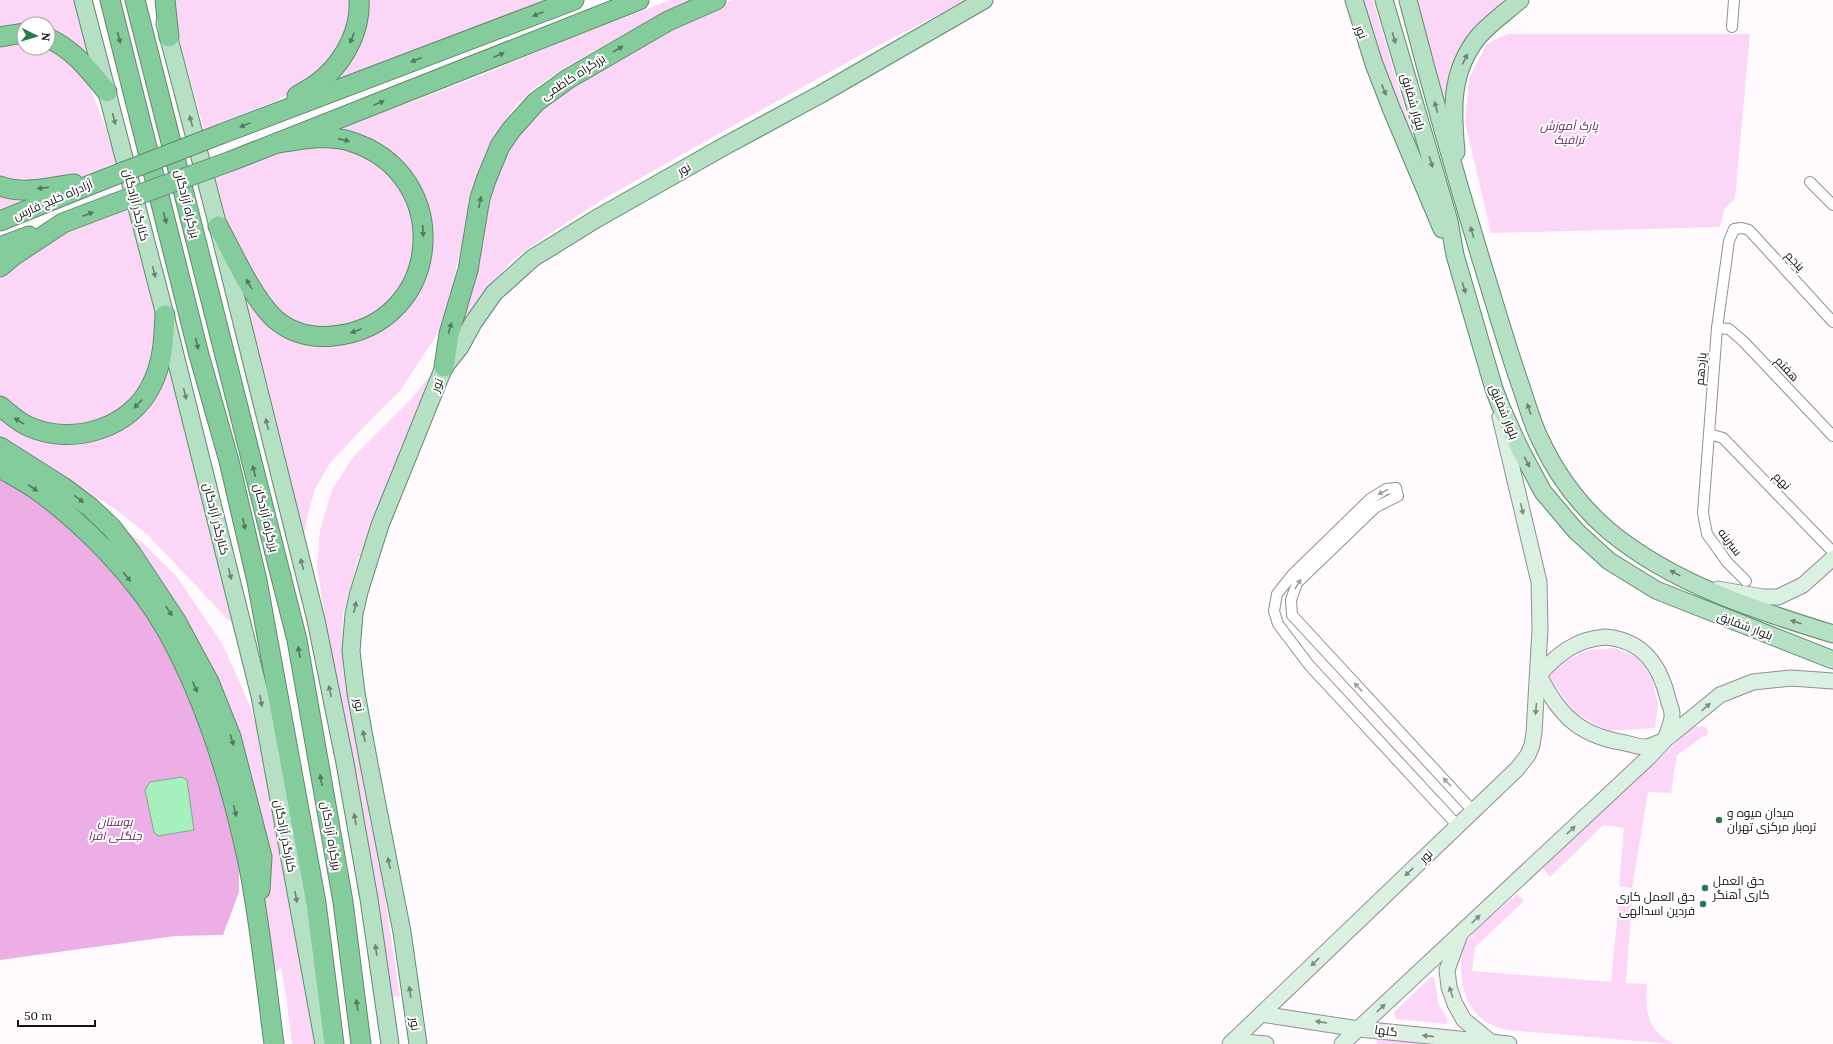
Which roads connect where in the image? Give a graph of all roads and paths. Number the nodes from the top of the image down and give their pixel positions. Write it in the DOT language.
graph roads {
  1 [pos="83,0"];
  2 [pos="110,0"];
  3 [pos="135,0"];
  4 [pos="159,0"];
  5 [pos="165,0"];
  6 [pos="359,0"];
  7 [pos="574,0"];
  8 [pos="639,0"];
  9 [pos="716,0"];
  10 [pos="984,0"];
  11 [pos="1346,0"];
  12 [pos="1354,0"];
  13 [pos="1384,0"];
  14 [pos="1408,0"];
  15 [pos="1520,0"];
  16 [pos="1734,0"];
  17 [pos="1732,27"];
  18 [pos="16,34"];
  19 [pos="0,37"];
  20 [pos="169,37"];
  21 [pos="56,42"];
  22 [pos="1374,64"];
  23 [pos="107,92"];
  24 [pos="270,115"];
  25 [pos="277,143"];
  26 [pos="100,180"];
  27 [pos="1810,182"];
  28 [pos="0,186"];
  29 [pos="1461,194"];
  30 [pos="1833,205"];
  31 [pos="0,221"];
  32 [pos="62,223"];
  33 [pos="218,226"];
  34 [pos="1734,229"];
  35 [pos="0,247"];
  36 [pos="1455,255"];
  37 [pos="0,267"];
  38 [pos="165,315"];
  39 [pos="1833,322"];
  40 [pos="1717,328"];
  41 [pos="444,367"];
  42 [pos="1494,389"];
  43 [pos="0,406"];
  44 [pos="1709,434"];
  45 [pos="1833,436"];
  46 [pos="0,447"];
  47 [pos="0,468"];
  48 [pos="1703,513"];
  49 [pos="1833,552"];
  50 [pos="1833,558"];
  51 [pos="1746,581"];
  52 [pos="1704,587"];
  53 [pos="1833,634"];
  54 [pos="1833,660"];
  55 [pos="1539,675"];
  56 [pos="1833,681"];
  57 [pos="1670,736"];
  58 [pos="1473,811"];
  59 [pos="1458,825"];
  60 [pos="257,919"];
  61 [pos="1461,933"];
  62 [pos="1261,1014"];
  63 [pos="1359,1029"];
  64 [pos="1232,1042"];
  65 [pos="1492,1042"];
  66 [pos="274,1044"];
  67 [pos="324,1044"];
  68 [pos="334,1044"];
  69 [pos="362,1044"];
  70 [pos="390,1044"];
  71 [pos="418,1044"];
  72 [pos="1266,1044"];
  73 [pos="1342,1044"];
  74 [pos="1509,1044"];
  1 -- 23 [label="main road, کنارگذر آزادگان"];
  2 -- 68 [label="highway, بزرگراه آزادگان, one-way"];
  69 -- 3 [label="highway, بزرگراه آزادگان, one-way"];
  4 -- 20 [label="main road"];
  5 -- 20 [label="highway"];
  6 -- 24 [label="highway, one-way"];
  7 -- 24 [label="highway, one-way"];
  25 -- 8 [label="highway, one-way"];
  41 -- 9 [label="highway, بزرگراه کاظمی, one-way"];
  10 -- 41 [label="main road, نور"];
  11 -- 22 [label="main road, نور"];
  12 -- 22 [label="main road"];
  13 -- 36 [label="main road, بلوار شقایق, one-way"];
  29 -- 14 [label="main road, بلوار شقایق, one-way"];
  29 -- 15 [label="main road, one-way"];
  16 -- 17 [label="street"];
  18 -- 19 [label="highway"];
  33 -- 20 [label="main road, one-way"];
  21 -- 23 [label="highway"];
  22 -- 36 [label="main road, one-way"];
  23 -- 38 [label="main road, کنارگذر آزادگان, one-way"];
  24 -- 26 [label="highway, one-way, bridge"];
  32 -- 25 [label="highway, one-way, bridge"];
  25 -- 33 [label="highway, one-way"];
  26 -- 28 [label="highway, one-way"];
  26 -- 31 [label="highway, آزادراه خلیج فارس"];
  27 -- 30 [label="street"];
  52 -- 29 [label="main road, بلوار شقایق, one-way"];
  32 -- 35 [label="highway, آزادراه خلیج فارس"];
  32 -- 37 [label="highway"];
  70 -- 33 [label="main road, one-way"];
  34 -- 39 [label="street, پنجم"];
  34 -- 40 [label="street, یازدهم"];
  36 -- 42 [label="main road, بلوار شقایق, one-way"];
  38 -- 43 [label="highway, one-way"];
  38 -- 67 [label="main road, کنارگذر آزادگان, one-way"];
  40 -- 44 [label="street, یازدهم"];
  40 -- 45 [label="street, هفتم"];
  71 -- 41 [label="main road, نور, one-way"];
  42 -- 54 [label="main road, بلوار شقایق, one-way"];
  42 -- 55 [label="main road, نور, one-way"];
  44 -- 48 [label="street, یازدهم"];
  44 -- 49 [label="street, نهم"];
  46 -- 60 [label="highway, one-way"];
  47 -- 60 [label="highway, one-way"];
  48 -- 51 [label="street, سبزینه"];
  50 -- 52 [label="main road"];
  53 -- 52 [label="main road, بلوار شقایق, one-way"];
  55 -- 57 [label="main road"];
  55 -- 57 [label="main road"];
  55 -- 58 [label="main road, نور, one-way"];
  57 -- 56 [label="main road, one-way"];
  61 -- 57 [label="main road, one-way"];
  58 -- 59 [label="main road, نور"];
  58 -- 59 [label="street, one-way"];
  59 -- 62 [label="main road, نور, one-way"];
  60 -- 66 [label="highway"];
  63 -- 61 [label="main road, one-way"];
  65 -- 61 [label="main road, one-way"];
  63 -- 62 [label="main road, گلها, one-way"];
  62 -- 64 [label="main road, نور"];
  65 -- 63 [label="main road, گلها, one-way"];
  63 -- 73 [label="main road"];
  64 -- 72 [label="main road"];
  65 -- 74 [label="main road, گلها"];
}
